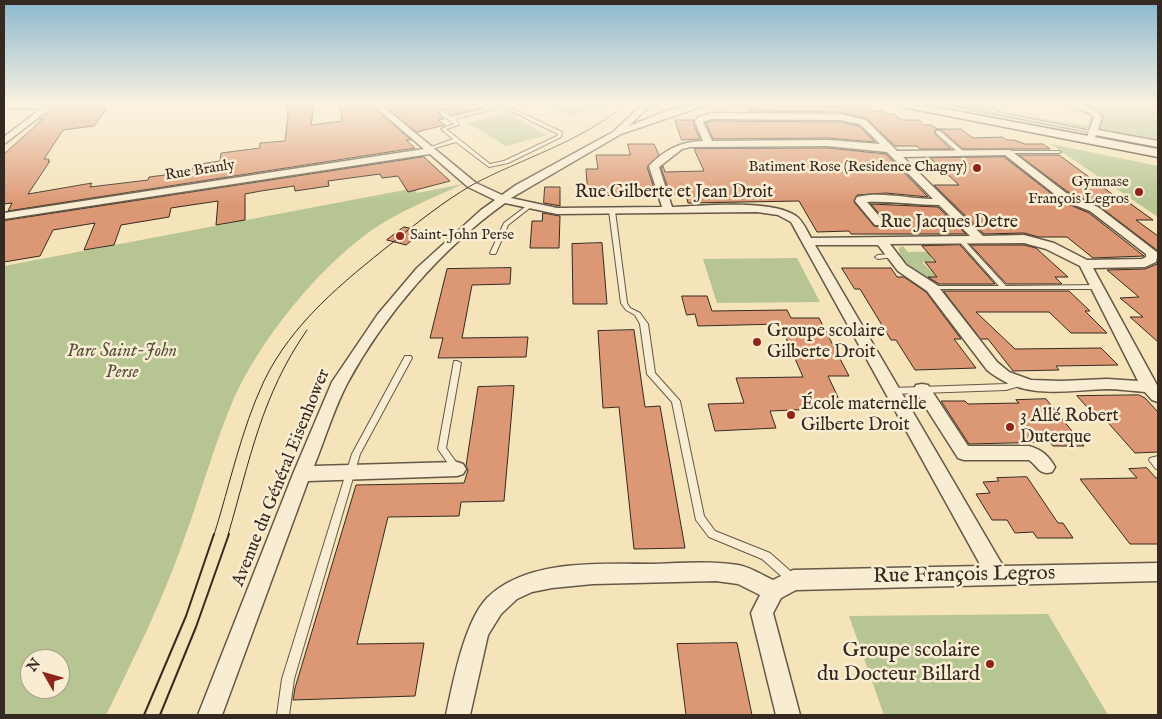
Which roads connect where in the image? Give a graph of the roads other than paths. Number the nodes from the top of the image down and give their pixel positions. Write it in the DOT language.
graph roads {
  1 [pos="415,138"];
  2 [pos="453,138"];
  3 [pos="558,138"];
  4 [pos="609,138"];
  5 [pos="706,138"];
  6 [pos="878,138"];
  7 [pos="944,138"];
  8 [pos="1098,138"];
  9 [pos="1105,138"];
  10 [pos="456,140"];
  11 [pos="709,144"];
  12 [pos="1158,144"];
  13 [pos="430,150"];
  14 [pos="892,152"];
  15 [pos="1007,152"];
  16 [pos="1059,152"];
  17 [pos="962,153"];
  18 [pos="1158,153"];
  19 [pos="503,199"];
  20 [pos="941,202"];
  21 [pos="529,206"];
  22 [pos="668,210"];
  23 [pos="612,211"];
  24 [pos="4,216"];
  25 [pos="879,223"];
  26 [pos="960,239"];
  27 [pos="979,239"];
  28 [pos="881,241"];
  29 [pos="807,242"];
  30 [pos="493,253"];
  31 [pos="1085,264"];
  32 [pos="1004,287"];
  33 [pos="1098,287"];
  34 [pos="932,288"];
  35 [pos="408,358"];
  36 [pos="458,363"];
  37 [pos="1020,383"];
  38 [pos="922,389"];
  39 [pos="892,391"];
  40 [pos="1154,392"];
  41 [pos="1158,459"];
  42 [pos="1158,466"];
  43 [pos="1046,467"];
  44 [pos="457,469"];
  45 [pos="352,472"];
  46 [pos="302,474"];
  47 [pos="1158,572"];
  48 [pos="997,575"];
  49 [pos="793,580"];
  50 [pos="774,591"];
  51 [pos="210,715"];
  52 [pos="283,715"];
  53 [pos="458,715"];
  54 [pos="788,715"];
  1 -- 13 [label="street, Rue Gilberte et Jean Droit"];
  2 -- 10 [label="lane"];
  3 -- 10 [label="lane"];
  4 -- 19 [label="street, Avenue du Général Eisenhower"];
  5 -- 11 [label="street"];
  6 -- 14 [label="street"];
  7 -- 17 [label="lane"];
  8 -- 18 [label="main road"];
  9 -- 12 [label="street"];
  10 -- 13 [label="lane"];
  11 -- 14 [label="street"];
  11 -- 22 [label="street"];
  13 -- 19 [label="street, Rue Gilberte et Jean Droit"];
  13 -- 24 [label="street, Rue Branly"];
  14 -- 17 [label="street"];
  14 -- 20 [label="street"];
  15 -- 16 [label="lane"];
  15 -- 17 [label="street"];
  15 -- 31 [label="street"];
  19 -- 21 [label="street, Rue Gilberte et Jean Droit"];
  19 -- 46 [label="street, Avenue du Général Eisenhower"];
  20 -- 25 [label="street"];
  20 -- 27 [label="street"];
  21 -- 23 [label="street, Rue Gilberte et Jean Droit"];
  21 -- 30 [label="lane"];
  22 -- 23 [label="street, Rue Gilberte et Jean Droit"];
  22 -- 29 [label="street, Rue Gilberte et Jean Droit"];
  23 -- 49 [label="lane"];
  26 -- 27 [label="street, Rue Jacques Detre"];
  26 -- 28 [label="street, Rue Jacques Detre"];
  26 -- 32 [label="lane"];
  27 -- 31 [label="street, Rue Jacques Detre"];
  28 -- 29 [label="street, Rue Jacques Detre"];
  28 -- 34 [label="street"];
  29 -- 39 [label="street, Rue Gilberte et Jean Droit"];
  31 -- 33 [label="street"];
  32 -- 33 [label="lane"];
  32 -- 34 [label="lane"];
  33 -- 40 [label="street"];
  34 -- 37 [label="street"];
  35 -- 45 [label="lane"];
  36 -- 44 [label="lane"];
  37 -- 38 [label="lane"];
  37 -- 40 [label="street"];
  38 -- 39 [label="lane"];
  38 -- 43 [label="street"];
  39 -- 48 [label="street, Rue Gilberte et Jean Droit"];
  41 -- 42 [label="lane"];
  44 -- 45 [label="street"];
  45 -- 46 [label="street"];
  45 -- 52 [label="lane"];
  46 -- 51 [label="street, Avenue du Général Eisenhower"];
  47 -- 48 [label="street, Rue François Legros"];
  48 -- 49 [label="street, Rue François Legros"];
  49 -- 50 [label="street, Rue François Legros"];
  50 -- 53 [label="street"];
  50 -- 54 [label="street"];
}
